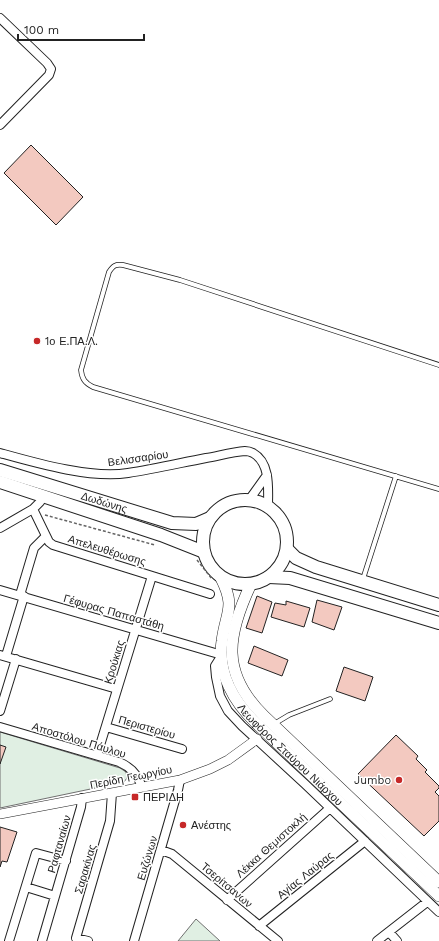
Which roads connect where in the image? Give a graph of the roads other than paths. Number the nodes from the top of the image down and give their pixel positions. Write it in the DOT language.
graph roads {
  1 [pos="0,18"];
  2 [pos="0,125"];
  3 [pos="439,365"];
  4 [pos="0,453"];
  5 [pos="0,470"];
  6 [pos="267,475"];
  7 [pos="396,476"];
  8 [pos="0,482"];
  9 [pos="439,489"];
  10 [pos="43,497"];
  11 [pos="249,500"];
  12 [pos="268,506"];
  13 [pos="33,509"];
  14 [pos="210,518"];
  15 [pos="0,528"];
  16 [pos="46,536"];
  17 [pos="287,550"];
  18 [pos="204,552"];
  19 [pos="152,576"];
  20 [pos="269,577"];
  21 [pos="221,578"];
  22 [pos="363,582"];
  23 [pos="251,584"];
  24 [pos="0,590"];
  25 [pos="210,594"];
  26 [pos="22,596"];
  27 [pos="439,605"];
  28 [pos="439,623"];
  29 [pos="136,629"];
  30 [pos="222,655"];
  31 [pos="3,656"];
  32 [pos="16,659"];
  33 [pos="117,689"];
  34 [pos="2,694"];
  35 [pos="330,699"];
  36 [pos="0,711"];
  37 [pos="273,724"];
  38 [pos="106,726"];
  39 [pos="0,727"];
  40 [pos="256,739"];
  41 [pos="182,749"];
  42 [pos="97,755"];
  43 [pos="180,780"];
  44 [pos="142,787"];
  45 [pos="112,793"];
  46 [pos="82,798"];
  47 [pos="330,808"];
  48 [pos="0,814"];
  49 [pos="365,841"];
  50 [pos="161,850"];
  51 [pos="66,861"];
  52 [pos="436,879"];
  53 [pos="26,887"];
  54 [pos="55,896"];
  55 [pos="439,896"];
  56 [pos="227,900"];
  57 [pos="428,902"];
  58 [pos="439,912"];
  59 [pos="260,926"];
  60 [pos="389,932"];
  61 [pos="10,941"];
  62 [pos="42,941"];
  63 [pos="88,941"];
  64 [pos="134,941"];
  65 [pos="278,941"];
  66 [pos="377,941"];
  67 [pos="397,941"];
  1 -- 2 [label="street"];
  3 -- 7 [label="lane"];
  4 -- 6 [label="street, Βελισσαρίου"];
  5 -- 14 [label="main road, Δωδώνης"];
  6 -- 11 [label="street"];
  6 -- 12 [label="street, Βελισσαρίου"];
  7 -- 9 [label="lane"];
  7 -- 22 [label="lane"];
  8 -- 10 [label="main road, Δωδώνης"];
  10 -- 13 [label="street"];
  10 -- 18 [label="main road, Δωδώνης"];
  11 -- 12 [label="main road, Δωδώνης"];
  11 -- 14 [label="main road, Δωδώνης"];
  12 -- 17 [label="main road, Δωδώνης"];
  13 -- 15 [label="street"];
  13 -- 16 [label="street, Απελευθέρωσης"];
  14 -- 18 [label="main road, Δωδώνης"];
  16 -- 19 [label="street, Απελευθέρωσης"];
  16 -- 26 [label="street"];
  17 -- 20 [label="main road"];
  17 -- 22 [label="main road"];
  18 -- 21 [label="main road, Δωδώνης"];
  19 -- 25 [label="street, Απελευθέρωσης"];
  19 -- 29 [label="street, Κρούκιας"];
  20 -- 23 [label="main road"];
  20 -- 28 [label="main road"];
  21 -- 23 [label="main road"];
  21 -- 30 [label="main road, Λεωφόρος Σταύρου Νιάρχου"];
  22 -- 27 [label="main road"];
  23 -- 37 [label="main road, Λεωφόρος Σταύρου Νιάρχου"];
  24 -- 26 [label="street, Γέφυρας Παπαστάθη"];
  26 -- 29 [label="street, Γέφυρας Παπαστάθη"];
  26 -- 31 [label="street"];
  29 -- 30 [label="street, Γέφυρας Παπαστάθη"];
  29 -- 33 [label="street, Κρούκιας"];
  30 -- 40 [label="street"];
  30 -- 55 [label="main road, Λεωφόρος Σταύρου Νιάρχου"];
  31 -- 32 [label="street"];
  32 -- 33 [label="street"];
  32 -- 34 [label="street"];
  33 -- 38 [label="street, Κρούκιας"];
  34 -- 36 [label="street"];
  35 -- 37 [label="lane"];
  37 -- 52 [label="main road, Λεωφόρος Σταύρου Νιάρχου"];
  38 -- 41 [label="street, Περιστερίου"];
  38 -- 42 [label="street, Κρούκιας"];
  39 -- 42 [label="street, Αποστόλου Πάυλου"];
  40 -- 43 [label="street, Περίδη Γεωργίου"];
  40 -- 47 [label="street"];
  42 -- 44 [label="street, Αποστόλου Πάυλου"];
  43 -- 44 [label="street, Περίδη Γεωργίου"];
  43 -- 50 [label="street, Ευζώνων"];
  44 -- 45 [label="street, Περίδη Γεωργίου"];
  45 -- 46 [label="street, Περίδη Γεωργίου"];
  45 -- 63 [label="street, Σαρακίνας"];
  46 -- 48 [label="street, Περίδη Γεωργίου"];
  46 -- 51 [label="street, Ραφταναίων"];
  47 -- 49 [label="street"];
  47 -- 56 [label="street, Λέκκα Θεμιστοκλή"];
  49 -- 57 [label="street"];
  49 -- 59 [label="street, Αγίας Λαύρας"];
  50 -- 56 [label="street, Τσερίτσανων"];
  50 -- 64 [label="street, Ευζώνων"];
  51 -- 53 [label="street"];
  51 -- 54 [label="street, Ραφταναίων"];
  53 -- 54 [label="street"];
  53 -- 61 [label="street"];
  54 -- 62 [label="street, Ραφταναίων"];
  56 -- 59 [label="street, Τσερίτσανων"];
  57 -- 58 [label="street"];
  57 -- 60 [label="street"];
  59 -- 65 [label="street, Τσερίτσανων"];
  60 -- 66 [label="street"];
  60 -- 67 [label="street"];
}
